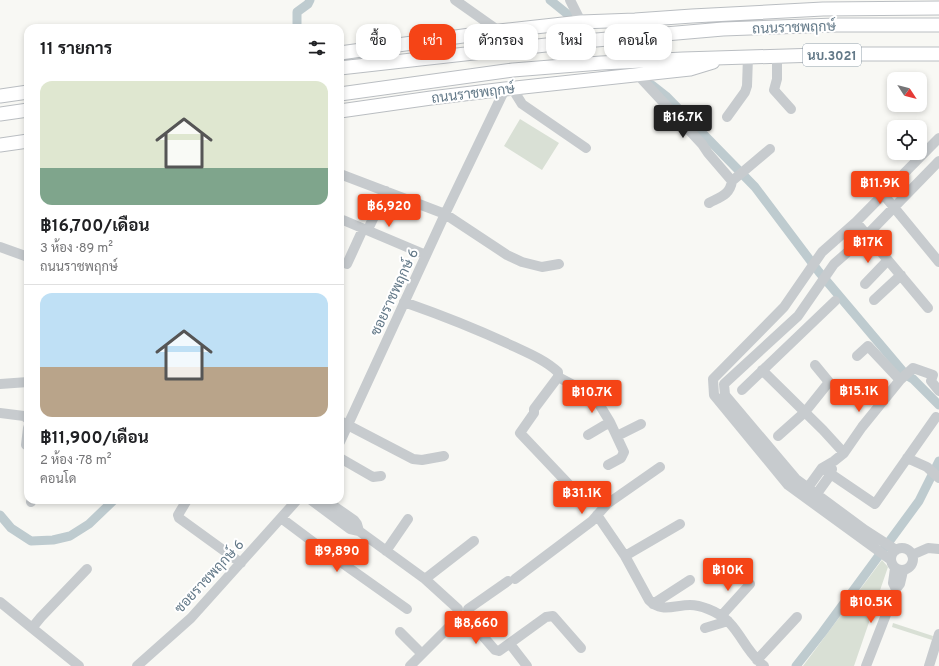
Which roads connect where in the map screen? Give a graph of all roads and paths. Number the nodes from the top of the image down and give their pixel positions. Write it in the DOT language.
graph roads {
  1 [pos="455,0"];
  2 [pos="572,1"];
  3 [pos="828,5"];
  4 [pos="939,8"];
  5 [pos="725,14"];
  6 [pos="581,22"];
  7 [pos="489,24"];
  8 [pos="836,25"];
  9 [pos="939,25"];
  10 [pos="538,27"];
  11 [pos="464,36"];
  12 [pos="344,52"];
  13 [pos="939,54"];
  14 [pos="777,56"];
  15 [pos="748,57"];
  16 [pos="724,58"];
  17 [pos="344,68"];
  18 [pos="638,75"];
  19 [pos="508,88"];
  20 [pos="24,93"];
  21 [pos="344,93"];
  22 [pos="0,96"];
  23 [pos="791,109"];
  24 [pos="344,110"];
  25 [pos="24,111"];
  26 [pos="0,114"];
  27 [pos="727,117"];
  28 [pos="939,138"];
  29 [pos="24,142"];
  30 [pos="0,145"];
  31 [pos="586,148"];
  32 [pos="770,149"];
  33 [pos="939,161"];
  34 [pos="344,176"];
  35 [pos="732,181"];
  36 [pos="386,192"];
  37 [pos="883,194"];
  38 [pos="709,203"];
  39 [pos="894,207"];
  40 [pos="445,214"];
  41 [pos="344,220"];
  42 [pos="856,222"];
  43 [pos="367,227"];
  44 [pos="867,235"];
  45 [pos="0,246"];
  46 [pos="24,255"];
  47 [pos="426,255"];
  48 [pos="888,260"];
  49 [pos="939,262"];
  50 [pos="347,264"];
  51 [pos="559,264"];
  52 [pos="901,275"];
  53 [pos="865,284"];
  54 [pos="874,300"];
  55 [pos="835,301"];
  56 [pos="404,302"];
  57 [pos="928,308"];
  58 [pos="857,356"];
  59 [pos="815,365"];
  60 [pos="762,370"];
  61 [pos="936,372"];
  62 [pos="558,377"];
  63 [pos="900,380"];
  64 [pos="24,382"];
  65 [pos="0,384"];
  66 [pos="742,390"];
  67 [pos="939,391"];
  68 [pos="805,412"];
  69 [pos="0,413"];
  70 [pos="24,416"];
  71 [pos="936,417"];
  72 [pos="610,422"];
  73 [pos="344,423"];
  74 [pos="641,424"];
  75 [pos="588,435"];
  76 [pos="616,436"];
  77 [pos="778,436"];
  78 [pos="844,452"];
  79 [pos="444,456"];
  80 [pos="907,458"];
  81 [pos="344,460"];
  82 [pos="834,461"];
  83 [pos="608,465"];
  84 [pos="660,467"];
  85 [pos="822,468"];
  86 [pos="831,474"];
  87 [pos="381,476"];
  88 [pos="938,476"];
  89 [pos="575,491"];
  90 [pos="805,492"];
  91 [pos="814,498"];
  92 [pos="185,504"];
  93 [pos="293,504"];
  94 [pos="316,504"];
  95 [pos="331,504"];
  96 [pos="597,515"];
  97 [pos="281,518"];
  98 [pos="408,519"];
  99 [pos="680,524"];
  100 [pos="359,531"];
  101 [pos="862,533"];
  102 [pos="474,541"];
  103 [pos="939,549"];
  104 [pos="386,550"];
  105 [pos="896,550"];
  106 [pos="912,555"];
  107 [pos="625,556"];
  108 [pos="241,562"];
  109 [pos="896,566"];
  110 [pos="87,568"];
  111 [pos="425,579"];
  112 [pos="690,580"];
  113 [pos="750,584"];
  114 [pos="0,602"];
  115 [pos="653,604"];
  116 [pos="407,609"];
  117 [pos="463,614"];
  118 [pos="797,617"];
  119 [pos="725,618"];
  120 [pos="32,628"];
  121 [pos="705,628"];
  122 [pos="400,632"];
  123 [pos="939,634"];
  124 [pos="510,644"];
  125 [pos="580,648"];
  126 [pos="422,654"];
  127 [pos="760,664"];
  128 [pos="79,666"];
  129 [pos="137,666"];
  130 [pos="410,666"];
  131 [pos="527,666"];
  132 [pos="866,666"];
  133 [pos="929,666"];
  1 -- 7 [label="street"];
  2 -- 6 [label="street"];
  3 -- 4 [label="main road, ถนนราชพฤกษ์"];
  3 -- 5 [label="main road, ถนนราชพฤกษ์"];
  5 -- 6 [label="main road, ถนนราชพฤกษ์"];
  5 -- 8 [label="main road"];
  6 -- 10 [label="main road, ถนนราชพฤกษ์"];
  8 -- 9 [label="main road, ถนนราชพฤกษ์ / นบ.3021"];
  8 -- 17 [label="main road, ถนนราชพฤกษ์ / นบ.3021"];
  11 -- 12 [label="main road, ถนนราชพฤกษ์"];
  13 -- 14 [label="main road, ถนนราชพฤกษ์ / นบ.3021"];
  14 -- 15 [label="main road, ถนนราชพฤกษ์ / นบ.3021"];
  14 -- 23 [label="street"];
  15 -- 16 [label="main road, ถนนราชพฤกษ์ / นบ.3021"];
  15 -- 27 [label="street"];
  16 -- 18 [label="main road, ถนนราชพฤกษ์ / นบ.3021"];
  16 -- 21 [label="main road, ถนนราชพฤกษ์ / นบ.3021"];
  18 -- 19 [label="main road, ถนนราชพฤกษ์ / นบ.3021"];
  18 -- 35 [label="street"];
  19 -- 24 [label="main road, ถนนราชพฤกษ์ / นบ.3021"];
  19 -- 31 [label="street"];
  19 -- 40 [label="street, ซอยราชพฤกษ์ 6"];
  20 -- 22 [label="main road"];
  25 -- 26 [label="main road"];
  28 -- 37 [label="street"];
  29 -- 30 [label="main road"];
  32 -- 35 [label="street"];
  33 -- 39 [label="street"];
  34 -- 36 [label="street"];
  35 -- 38 [label="street"];
  36 -- 40 [label="street"];
  36 -- 43 [label="street"];
  37 -- 39 [label="street"];
  37 -- 42 [label="street"];
  39 -- 44 [label="street"];
  39 -- 49 [label="street"];
  40 -- 47 [label="street, ซอยราชพฤกษ์ 6"];
  40 -- 51 [label="street"];
  41 -- 43 [label="street"];
  42 -- 44 [label="street"];
  42 -- 90 [label="street"];
  43 -- 47 [label="street"];
  43 -- 50 [label="street"];
  44 -- 48 [label="street"];
  44 -- 90 [label="street"];
  45 -- 46 [label="street"];
  47 -- 56 [label="street, ซอยราชพฤกษ์ 6"];
  48 -- 52 [label="street"];
  48 -- 53 [label="street"];
  52 -- 54 [label="street"];
  52 -- 57 [label="street"];
  55 -- 60 [label="street"];
  56 -- 62 [label="street"];
  56 -- 73 [label="street, ซอยราชพฤกษ์ 6"];
  58 -- 63 [label="street"];
  59 -- 68 [label="street"];
  60 -- 66 [label="street"];
  60 -- 68 [label="street"];
  61 -- 63 [label="street"];
  61 -- 67 [label="street"];
  62 -- 72 [label="street"];
  62 -- 89 [label="street"];
  63 -- 78 [label="street"];
  64 -- 65 [label="street"];
  68 -- 77 [label="street"];
  68 -- 78 [label="street"];
  69 -- 70 [label="street"];
  71 -- 80 [label="street"];
  72 -- 75 [label="street"];
  72 -- 76 [label="street"];
  73 -- 79 [label="street"];
  74 -- 76 [label="street"];
  76 -- 83 [label="street"];
  78 -- 82 [label="street"];
  80 -- 86 [label="street"];
  80 -- 88 [label="street"];
  81 -- 87 [label="street"];
  82 -- 85 [label="street"];
  82 -- 86 [label="street"];
  84 -- 96 [label="street"];
  85 -- 86 [label="street"];
  85 -- 90 [label="street"];
  86 -- 91 [label="street"];
  90 -- 91 [label="street"];
  91 -- 101 [label="street"];
  92 -- 108 [label="street"];
  93 -- 97 [label="street, ซอยราชพฤกษ์ 6"];
  94 -- 100 [label="street"];
  95 -- 100 [label="street"];
  96 -- 107 [label="street"];
  96 -- 117 [label="street"];
  97 -- 108 [label="street, ซอยราชพฤกษ์ 6"];
  97 -- 116 [label="street"];
  98 -- 104 [label="street"];
  99 -- 107 [label="street"];
  100 -- 104 [label="street"];
  101 -- 105 [label="street"];
  101 -- 109 [label="street"];
  102 -- 111 [label="street"];
  103 -- 106 [label="street"];
  104 -- 111 [label="street"];
  105 -- 106 [label="street"];
  105 -- 109 [label="street"];
  106 -- 109 [label="street"];
  107 -- 115 [label="street"];
  108 -- 129 [label="street, ซอยราชพฤกษ์ 6"];
  109 -- 132 [label="street"];
  110 -- 120 [label="street"];
  111 -- 117 [label="street"];
  112 -- 115 [label="street"];
  113 -- 119 [label="street"];
  114 -- 120 [label="street"];
  115 -- 119 [label="street"];
  117 -- 124 [label="street"];
  117 -- 126 [label="street"];
  118 -- 127 [label="street"];
  119 -- 121 [label="street"];
  119 -- 127 [label="street"];
  120 -- 128 [label="street"];
  122 -- 126 [label="street"];
  123 -- 133 [label="street"];
  124 -- 125 [label="street"];
  124 -- 131 [label="street"];
  126 -- 130 [label="street"];
}
